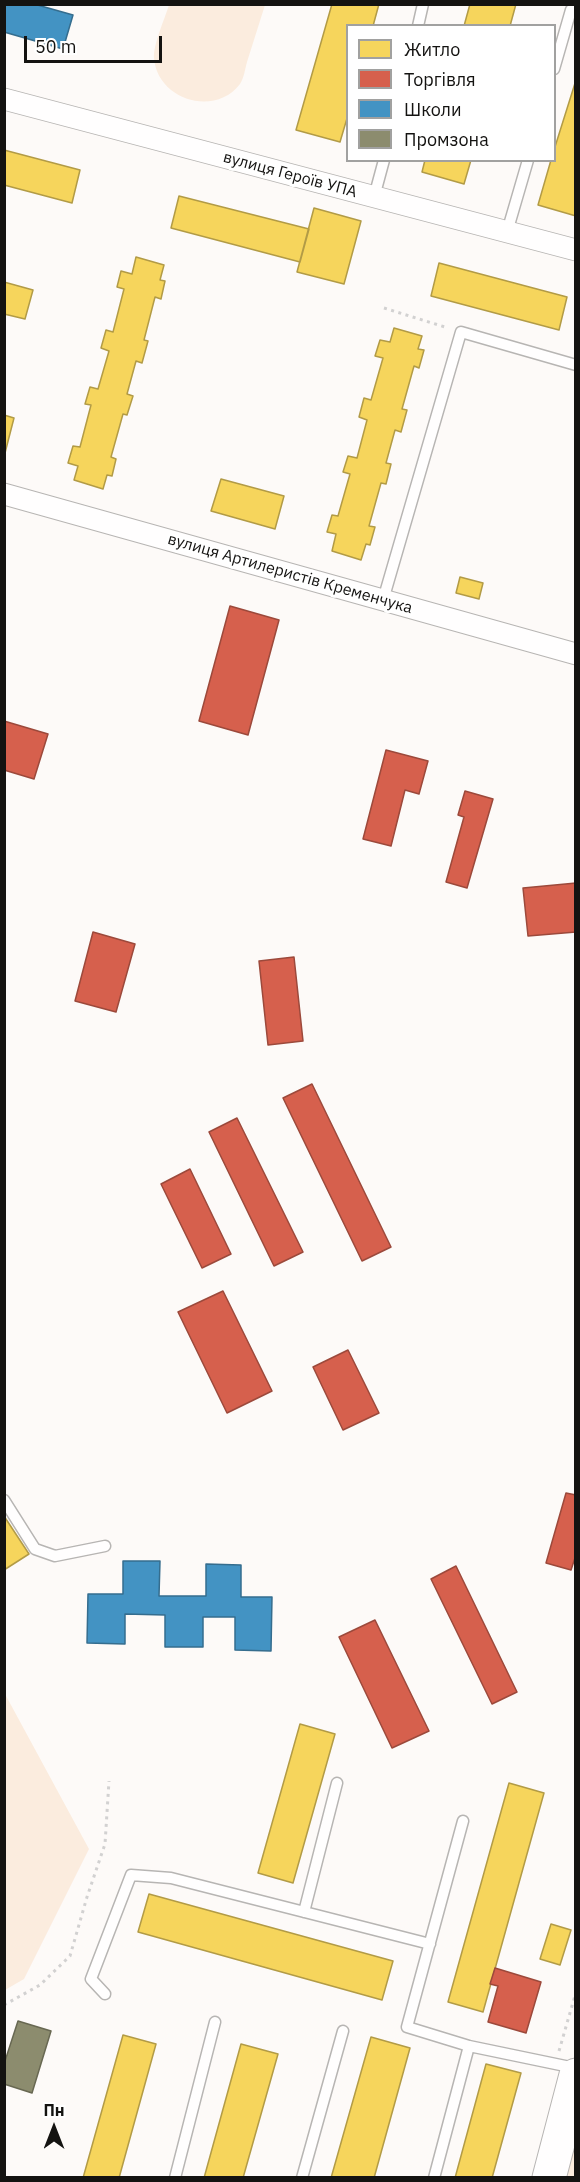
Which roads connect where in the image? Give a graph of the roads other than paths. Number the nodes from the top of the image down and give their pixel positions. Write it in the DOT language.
graph roads {
  1 [pos="423,4"];
  2 [pos="572,10"];
  3 [pos="418,24"];
  4 [pos="556,66"];
  5 [pos="4,99"];
  6 [pos="383,162"];
  7 [pos="527,162"];
  8 [pos="374,197"];
  9 [pos="507,232"];
  10 [pos="576,250"];
  11 [pos="576,365"];
  12 [pos="4,494"];
  13 [pos="383,600"];
  14 [pos="576,654"];
  15 [pos="4,1500"];
  16 [pos="105,1545"];
  17 [pos="337,1783"];
  18 [pos="463,1821"];
  19 [pos="304,1912"];
  20 [pos="430,1944"];
  21 [pos="105,1995"];
  22 [pos="215,2022"];
  23 [pos="343,2031"];
  24 [pos="469,2046"];
  25 [pos="566,2068"];
  26 [pos="576,2068"];
  27 [pos="175,2178"];
  28 [pos="302,2178"];
  29 [pos="434,2178"];
  30 [pos="549,2178"];
  1 -- 3 [label="lane"];
  2 -- 4 [label="lane"];
  5 -- 8 [label="street, вулиця Героїв УПА"];
  6 -- 8 [label="lane"];
  7 -- 9 [label="lane"];
  8 -- 9 [label="street, вулиця Героїв УПА"];
  9 -- 10 [label="street, вулиця Героїв УПА"];
  11 -- 13 [label="lane"];
  12 -- 13 [label="street, вулиця Артилеристів Кременчука"];
  13 -- 14 [label="street, вулиця Артилеристів Кременчука"];
  15 -- 16 [label="lane"];
  17 -- 19 [label="lane"];
  18 -- 20 [label="lane"];
  19 -- 20 [label="lane"];
  19 -- 21 [label="lane"];
  20 -- 24 [label="lane"];
  22 -- 27 [label="lane"];
  23 -- 28 [label="lane"];
  24 -- 25 [label="lane"];
  24 -- 29 [label="lane"];
  25 -- 26 [label="lane"];
  25 -- 30 [label="highway"];
}
